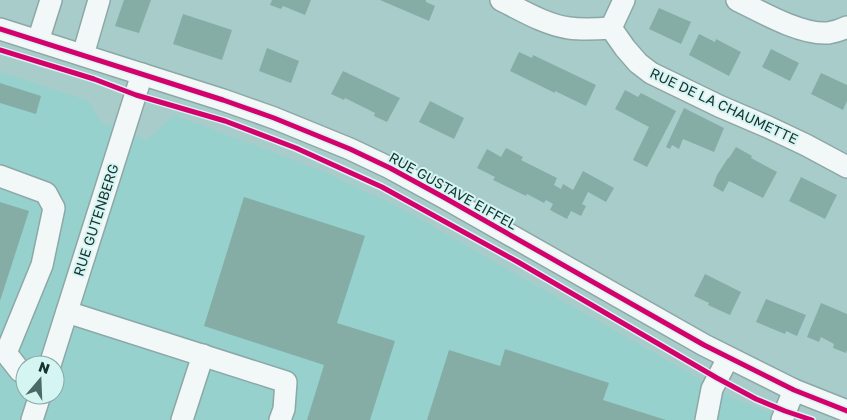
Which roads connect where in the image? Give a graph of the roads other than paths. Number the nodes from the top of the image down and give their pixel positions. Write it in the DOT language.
graph roads {
  1 [pos="51,0"];
  2 [pos="99,0"];
  3 [pos="501,0"];
  4 [pos="624,0"];
  5 [pos="737,0"];
  6 [pos="847,27"];
  7 [pos="612,28"];
  8 [pos="0,29"];
  9 [pos="38,41"];
  10 [pos="82,55"];
  11 [pos="142,74"];
  12 [pos="847,167"];
  13 [pos="0,176"];
  14 [pos="67,312"];
  15 [pos="53,355"];
  16 [pos="203,355"];
  17 [pos="728,358"];
  18 [pos="15,365"];
  19 [pos="794,390"];
  20 [pos="37,405"];
  21 [pos="847,410"];
  22 [pos="32,420"];
  23 [pos="182,420"];
  24 [pos="280,420"];
  25 [pos="706,420"];
  26 [pos="782,420"];
  1 -- 9 [label="street"];
  2 -- 10 [label="street"];
  3 -- 7 [label="street"];
  4 -- 7 [label="street"];
  5 -- 6 [label="street"];
  7 -- 12 [label="street, RUE DE LA CHAUMETTE"];
  8 -- 9 [label="street, RUE GUSTAVE EIFFEL"];
  9 -- 10 [label="street, RUE GUSTAVE EIFFEL"];
  10 -- 11 [label="street, RUE GUSTAVE EIFFEL"];
  11 -- 14 [label="street, RUE GUTENBERG"];
  11 -- 17 [label="street, RUE GUSTAVE EIFFEL"];
  13 -- 18 [label="street"];
  14 -- 15 [label="street, RUE GUTENBERG"];
  14 -- 16 [label="street"];
  16 -- 23 [label="street"];
  16 -- 24 [label="street"];
  17 -- 19 [label="street, RUE GUSTAVE EIFFEL"];
  17 -- 25 [label="street"];
  19 -- 21 [label="street, RUE GUSTAVE EIFFEL"];
  19 -- 26 [label="street"];
  20 -- 22 [label="street"];
}
